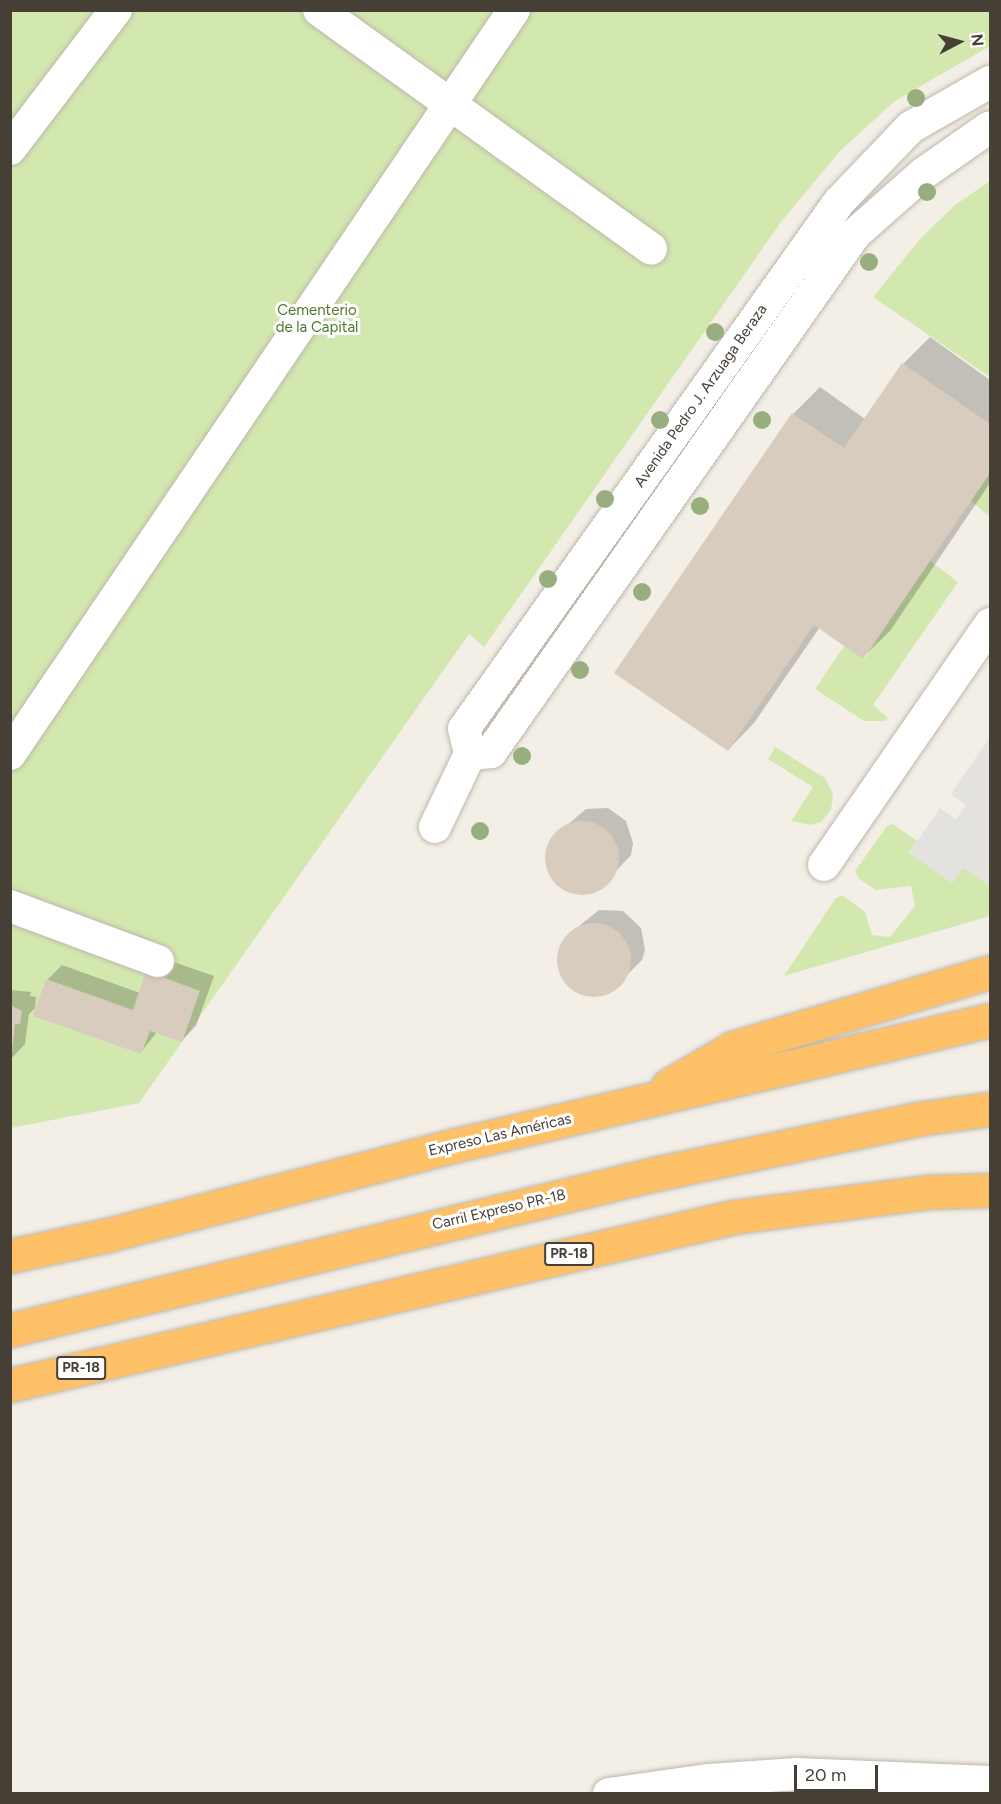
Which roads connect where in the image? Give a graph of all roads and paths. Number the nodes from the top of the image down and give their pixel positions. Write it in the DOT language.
graph roads {
  1 [pos="116,10"];
  2 [pos="319,10"];
  3 [pos="514,10"];
  4 [pos="990,81"];
  5 [pos="450,103"];
  6 [pos="990,127"];
  7 [pos="10,149"];
  8 [pos="651,249"];
  9 [pos="789,273"];
  10 [pos="814,292"];
  11 [pos="738,344"];
  12 [pos="764,364"];
  13 [pos="990,624"];
  14 [pos="10,754"];
  15 [pos="470,754"];
  16 [pos="435,827"];
  17 [pos="824,865"];
  18 [pos="10,906"];
  19 [pos="158,961"];
  20 [pos="990,972"];
  21 [pos="990,1020"];
  22 [pos="990,1094"];
  23 [pos="641,1102"];
  24 [pos="990,1109"];
  25 [pos="917,1119"];
  26 [pos="990,1190"];
  27 [pos="10,1256"];
  28 [pos="10,1330"];
  29 [pos="10,1384"];
  30 [pos="990,1782"];
  31 [pos="609,1794"];
  1 -- 7 [label="street"];
  2 -- 5 [label="street"];
  3 -- 5 [label="street"];
  4 -- 9 [label="street, Avenida Pedro J. Arzuaga Beraza"];
  5 -- 8 [label="street"];
  5 -- 14 [label="street"];
  6 -- 10 [label="street"];
  9 -- 10 [label="street"];
  9 -- 11 [label="street, Avenida Pedro J. Arzuaga Beraza"];
  10 -- 12 [label="street"];
  11 -- 12 [label="street"];
  11 -- 15 [label="street, Avenida Pedro J. Arzuaga Beraza"];
  12 -- 15 [label="street"];
  13 -- 17 [label="street"];
  15 -- 16 [label="street"];
  18 -- 19 [label="street"];
  20 -- 23 [label="highway"];
  21 -- 23 [label="highway, Expreso Las Américas"];
  22 -- 25 [label="highway"];
  23 -- 27 [label="highway, Expreso Las Américas"];
  24 -- 25 [label="highway, Carril Expreso PR-18"];
  25 -- 28 [label="highway, Carril Expreso PR-18"];
  26 -- 29 [label="highway, PR-18"];
  30 -- 31 [label="street"];
}
